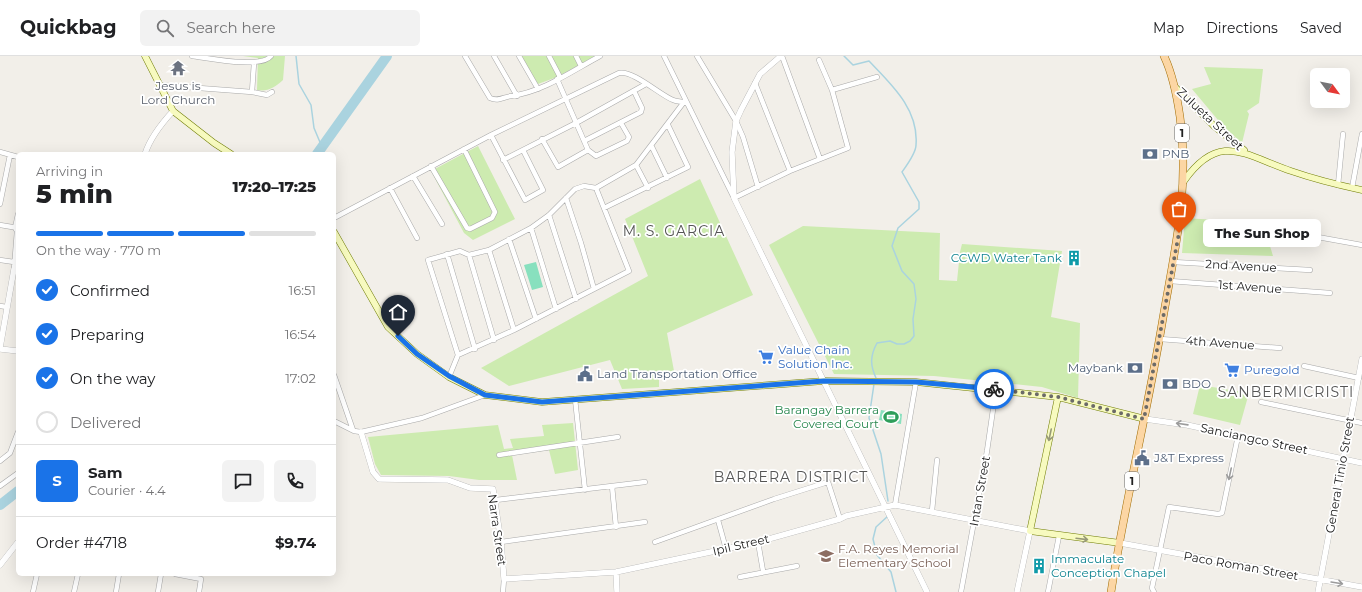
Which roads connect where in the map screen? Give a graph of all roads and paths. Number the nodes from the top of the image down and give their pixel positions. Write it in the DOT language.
graph roads {
  1 [pos="145,56"];
  2 [pos="192,56"];
  3 [pos="271,56"];
  4 [pos="465,56"];
  5 [pos="494,56"];
  6 [pos="519,56"];
  7 [pos="548,56"];
  8 [pos="576,56"];
  9 [pos="600,56"];
  10 [pos="664,56"];
  11 [pos="697,56"];
  12 [pos="780,56"];
  13 [pos="1164,56"];
  14 [pos="819,60"];
  15 [pos="254,63"];
  16 [pos="581,66"];
  17 [pos="877,77"];
  18 [pos="558,78"];
  19 [pos="755,83"];
  20 [pos="646,84"];
  21 [pos="159,85"];
  22 [pos="1174,86"];
  23 [pos="538,89"];
  24 [pos="832,90"];
  25 [pos="634,91"];
  26 [pos="252,92"];
  27 [pos="272,92"];
  28 [pos="517,96"];
  29 [pos="567,100"];
  30 [pos="685,102"];
  31 [pos="173,111"];
  32 [pos="736,121"];
  33 [pos="576,123"];
  34 [pos="620,123"];
  35 [pos="668,125"];
  36 [pos="1343,134"];
  37 [pos="1362,134"];
  38 [pos="491,135"];
  39 [pos="542,139"];
  40 [pos="584,141"];
  41 [pos="652,147"];
  42 [pos="464,149"];
  43 [pos="523,150"];
  44 [pos="588,150"];
  45 [pos="0,152"];
  46 [pos="146,152"];
  47 [pos="228,152"];
  48 [pos="1246,153"];
  49 [pos="10,155"];
  50 [pos="16,156"];
  51 [pos="820,159"];
  52 [pos="503,160"];
  53 [pos="636,165"];
  54 [pos="431,166"];
  55 [pos="790,171"];
  56 [pos="413,176"];
  57 [pos="667,178"];
  58 [pos="1184,181"];
  59 [pos="1338,185"];
  60 [pos="758,186"];
  61 [pos="390,188"];
  62 [pos="596,188"];
  63 [pos="648,188"];
  64 [pos="1352,188"];
  65 [pos="1362,190"];
  66 [pos="1,198"];
  67 [pos="566,198"];
  68 [pos="734,198"];
  69 [pos="0,204"];
  70 [pos="604,208"];
  71 [pos="549,215"];
  72 [pos="336,217"];
  73 [pos="442,224"];
  74 [pos="0,225"];
  75 [pos="16,228"];
  76 [pos="531,228"];
  77 [pos="1301,234"];
  78 [pos="336,236"];
  79 [pos="417,238"];
  80 [pos="509,239"];
  81 [pos="1362,245"];
  82 [pos="16,246"];
  83 [pos="489,250"];
  84 [pos="447,254"];
  85 [pos="469,255"];
  86 [pos="0,260"];
  87 [pos="14,262"];
  88 [pos="1173,262"];
  89 [pos="16,269"];
  90 [pos="1310,270"];
  91 [pos="1170,281"];
  92 [pos="594,289"];
  93 [pos="1330,292"];
  94 [pos="576,299"];
  95 [pos="0,306"];
  96 [pos="7,307"];
  97 [pos="556,309"];
  98 [pos="536,319"];
  99 [pos="514,330"];
  100 [pos="1160,339"];
  101 [pos="494,340"];
  102 [pos="0,348"];
  103 [pos="1280,348"];
  104 [pos="475,349"];
  105 [pos="16,351"];
  106 [pos="458,356"];
  107 [pos="1362,359"];
  108 [pos="1304,366"];
  109 [pos="449,376"];
  110 [pos="1360,380"];
  111 [pos="336,381"];
  112 [pos="824,381"];
  113 [pos="916,382"];
  114 [pos="996,389"];
  115 [pos="485,395"];
  116 [pos="1058,397"];
  117 [pos="575,400"];
  118 [pos="1261,402"];
  119 [pos="1144,419"];
  120 [pos="1350,420"];
  121 [pos="336,422"];
  122 [pos="1362,423"];
  123 [pos="354,431"];
  124 [pos="361,432"];
  125 [pos="1238,436"];
  126 [pos="16,437"];
  127 [pos="618,437"];
  128 [pos="580,443"];
  129 [pos="499,455"];
  130 [pos="1344,459"];
  131 [pos="937,460"];
  132 [pos="0,461"];
  133 [pos="1362,463"];
  134 [pos="16,474"];
  135 [pos="645,482"];
  136 [pos="0,486"];
  137 [pos="612,486"];
  138 [pos="585,490"];
  139 [pos="496,500"];
  140 [pos="895,504"];
  141 [pos="884,506"];
  142 [pos="932,511"];
  143 [pos="840,519"];
  144 [pos="718,520"];
  145 [pos="645,522"];
  146 [pos="974,522"];
  147 [pos="616,527"];
  148 [pos="1030,531"];
  149 [pos="1059,536"];
  150 [pos="501,542"];
  151 [pos="655,542"];
  152 [pos="758,542"];
  153 [pos="1120,543"];
  154 [pos="16,545"];
  155 [pos="726,549"];
  156 [pos="1159,552"];
  157 [pos="0,565"];
  158 [pos="796,566"];
  159 [pos="763,571"];
  160 [pos="616,572"];
  161 [pos="37,576"];
  162 [pos="78,576"];
  163 [pos="119,576"];
  164 [pos="161,576"];
  165 [pos="185,576"];
  166 [pos="740,577"];
  167 [pos="504,579"];
  168 [pos="1320,581"];
  169 [pos="1362,587"];
  170 [pos="33,592"];
  171 [pos="74,592"];
  172 [pos="116,592"];
  173 [pos="158,592"];
  174 [pos="198,592"];
  175 [pos="503,592"];
  176 [pos="617,592"];
  177 [pos="927,592"];
  178 [pos="961,592"];
  179 [pos="1017,592"];
  180 [pos="1048,592"];
  181 [pos="1111,592"];
  182 [pos="1154,592"];
  183 [pos="1318,592"];
  1 -- 21 [label="main road"];
  2 -- 15 [label="street"];
  3 -- 15 [label="street"];
  4 -- 28 [label="street"];
  5 -- 28 [label="street"];
  6 -- 23 [label="street"];
  7 -- 18 [label="street"];
  8 -- 16 [label="street"];
  9 -- 16 [label="street"];
  10 -- 30 [label="street"];
  11 -- 32 [label="street"];
  12 -- 19 [label="street"];
  12 -- 51 [label="street"];
  13 -- 22 [label="main road, 1"];
  14 -- 24 [label="street"];
  15 -- 26 [label="street"];
  16 -- 18 [label="street"];
  17 -- 24 [label="street"];
  18 -- 23 [label="street"];
  18 -- 29 [label="street"];
  19 -- 32 [label="street"];
  19 -- 55 [label="street"];
  20 -- 25 [label="street"];
  20 -- 29 [label="street"];
  20 -- 30 [label="street"];
  21 -- 26 [label="street"];
  21 -- 31 [label="main road"];
  22 -- 48 [label="main road, Zulueta Street"];
  22 -- 58 [label="main road, 1"];
  23 -- 28 [label="street"];
  24 -- 51 [label="street"];
  25 -- 33 [label="street"];
  25 -- 34 [label="street"];
  26 -- 27 [label="street"];
  29 -- 33 [label="street"];
  29 -- 38 [label="street"];
  30 -- 35 [label="street"];
  30 -- 68 [label="street"];
  31 -- 46 [label="street"];
  31 -- 47 [label="main road"];
  32 -- 60 [label="street"];
  32 -- 68 [label="street"];
  33 -- 39 [label="street"];
  33 -- 40 [label="street"];
  34 -- 40 [label="street"];
  34 -- 44 [label="street"];
  35 -- 41 [label="street"];
  35 -- 57 [label="street"];
  36 -- 59 [label="street"];
  37 -- 64 [label="street"];
  38 -- 42 [label="street"];
  38 -- 52 [label="street"];
  39 -- 43 [label="street"];
  39 -- 44 [label="street"];
  40 -- 44 [label="street"];
  41 -- 53 [label="street"];
  41 -- 57 [label="street"];
  42 -- 54 [label="street"];
  42 -- 54 [label="street"];
  43 -- 52 [label="street"];
  43 -- 52 [label="street"];
  45 -- 49 [label="street"];
  48 -- 58 [label="main road, Zulueta Street"];
  48 -- 59 [label="main road, Zulueta Street"];
  49 -- 50 [label="street"];
  49 -- 66 [label="street"];
  51 -- 55 [label="street"];
  53 -- 62 [label="street"];
  53 -- 63 [label="street"];
  54 -- 56 [label="street"];
  55 -- 60 [label="street"];
  56 -- 61 [label="street"];
  56 -- 73 [label="street"];
  57 -- 63 [label="street"];
  58 -- 88 [label="main road, 1"];
  59 -- 64 [label="main road, Zulueta Street"];
  60 -- 68 [label="street"];
  61 -- 72 [label="street"];
  61 -- 79 [label="street"];
  62 -- 67 [label="street"];
  62 -- 70 [label="street"];
  63 -- 70 [label="street"];
  64 -- 65 [label="main road, Zulueta Street"];
  66 -- 69 [label="street"];
  67 -- 71 [label="street"];
  67 -- 92 [label="street"];
  68 -- 112 [label="street"];
  70 -- 92 [label="street"];
  71 -- 76 [label="street"];
  71 -- 94 [label="street"];
  74 -- 75 [label="street"];
  76 -- 80 [label="street"];
  76 -- 97 [label="street"];
  77 -- 81 [label="street"];
  78 -- 109 [label="main road"];
  80 -- 83 [label="street"];
  80 -- 98 [label="street"];
  82 -- 87 [label="street"];
  83 -- 85 [label="street"];
  83 -- 99 [label="street"];
  84 -- 85 [label="street"];
  84 -- 104 [label="street"];
  84 -- 106 [label="street"];
  85 -- 101 [label="street"];
  86 -- 87 [label="street"];
  87 -- 89 [label="street"];
  88 -- 90 [label="street, 2nd Avenue"];
  88 -- 91 [label="main road, 1"];
  89 -- 96 [label="street"];
  91 -- 93 [label="street, 1st Avenue"];
  91 -- 100 [label="main road, 1"];
  92 -- 94 [label="street"];
  94 -- 97 [label="street"];
  95 -- 96 [label="street"];
  96 -- 102 [label="street"];
  97 -- 98 [label="street"];
  98 -- 99 [label="street"];
  99 -- 101 [label="street"];
  100 -- 103 [label="street, 4th Avenue"];
  100 -- 119 [label="main road, 1"];
  101 -- 104 [label="street"];
  102 -- 105 [label="street"];
  104 -- 106 [label="street"];
  106 -- 109 [label="street"];
  107 -- 110 [label="street, General Tinio Street"];
  108 -- 110 [label="street"];
  109 -- 115 [label="main road"];
  110 -- 120 [label="street, General Tinio Street"];
  111 -- 123 [label="street"];
  112 -- 113 [label="main road"];
  112 -- 117 [label="main road"];
  112 -- 141 [label="street"];
  113 -- 114 [label="main road"];
  113 -- 140 [label="street"];
  114 -- 116 [label="main road"];
  114 -- 146 [label="street, Intan Street"];
  115 -- 117 [label="main road"];
  115 -- 124 [label="street"];
  116 -- 119 [label="main road"];
  116 -- 148 [label="main road, one-way"];
  117 -- 128 [label="street"];
  118 -- 120 [label="street"];
  125 -- 119 [label="street, Sanciangco Street, one-way"];
  119 -- 153 [label="main road, 1"];
  120 -- 122 [label="street"];
  120 -- 130 [label="street, General Tinio Street"];
  121 -- 123 [label="street"];
  123 -- 124 [label="street"];
  124 -- 139 [label="street, Narra Street"];
  125 -- 130 [label="street, Sanciangco Street"];
  125 -- 156 [label="street, one-way"];
  126 -- 132 [label="street"];
  127 -- 128 [label="street"];
  128 -- 129 [label="street"];
  128 -- 138 [label="street"];
  130 -- 133 [label="street, Sanciangco Street"];
  130 -- 168 [label="street, General Tinio Street"];
  131 -- 142 [label="street"];
  134 -- 136 [label="street"];
  135 -- 137 [label="street"];
  137 -- 138 [label="street"];
  137 -- 147 [label="street"];
  138 -- 139 [label="street"];
  139 -- 150 [label="street, Narra Street"];
  140 -- 141 [label="street, Ipil Street"];
  140 -- 142 [label="street, Ipil Street"];
  141 -- 143 [label="street, Ipil Street"];
  141 -- 177 [label="street"];
  142 -- 146 [label="street, Ipil Street"];
  143 -- 144 [label="street"];
  143 -- 152 [label="street, Ipil Street"];
  144 -- 151 [label="street"];
  144 -- 155 [label="street"];
  145 -- 147 [label="street"];
  146 -- 148 [label="street, Ipil Street"];
  146 -- 178 [label="street, Intan Street"];
  147 -- 150 [label="street"];
  148 -- 149 [label="main road"];
  148 -- 179 [label="street"];
  149 -- 153 [label="main road, one-way"];
  149 -- 180 [label="street"];
  150 -- 167 [label="street, Narra Street"];
  152 -- 155 [label="street, Ipil Street"];
  152 -- 159 [label="street"];
  153 -- 156 [label="street, Paco Roman Street"];
  153 -- 181 [label="main road, 1"];
  154 -- 157 [label="street"];
  155 -- 160 [label="street, Ipil Street"];
  156 -- 168 [label="street, Paco Roman Street"];
  156 -- 182 [label="street"];
  158 -- 159 [label="street"];
  159 -- 166 [label="street"];
  160 -- 167 [label="street, Ipil Street"];
  160 -- 176 [label="street"];
  161 -- 170 [label="street"];
  162 -- 171 [label="street"];
  163 -- 172 [label="street"];
  164 -- 173 [label="street"];
  165 -- 174 [label="street"];
  167 -- 175 [label="street, Narra Street"];
  168 -- 169 [label="street, Paco Roman Street, one-way"];
  168 -- 183 [label="street, General Tinio Street"];
}
